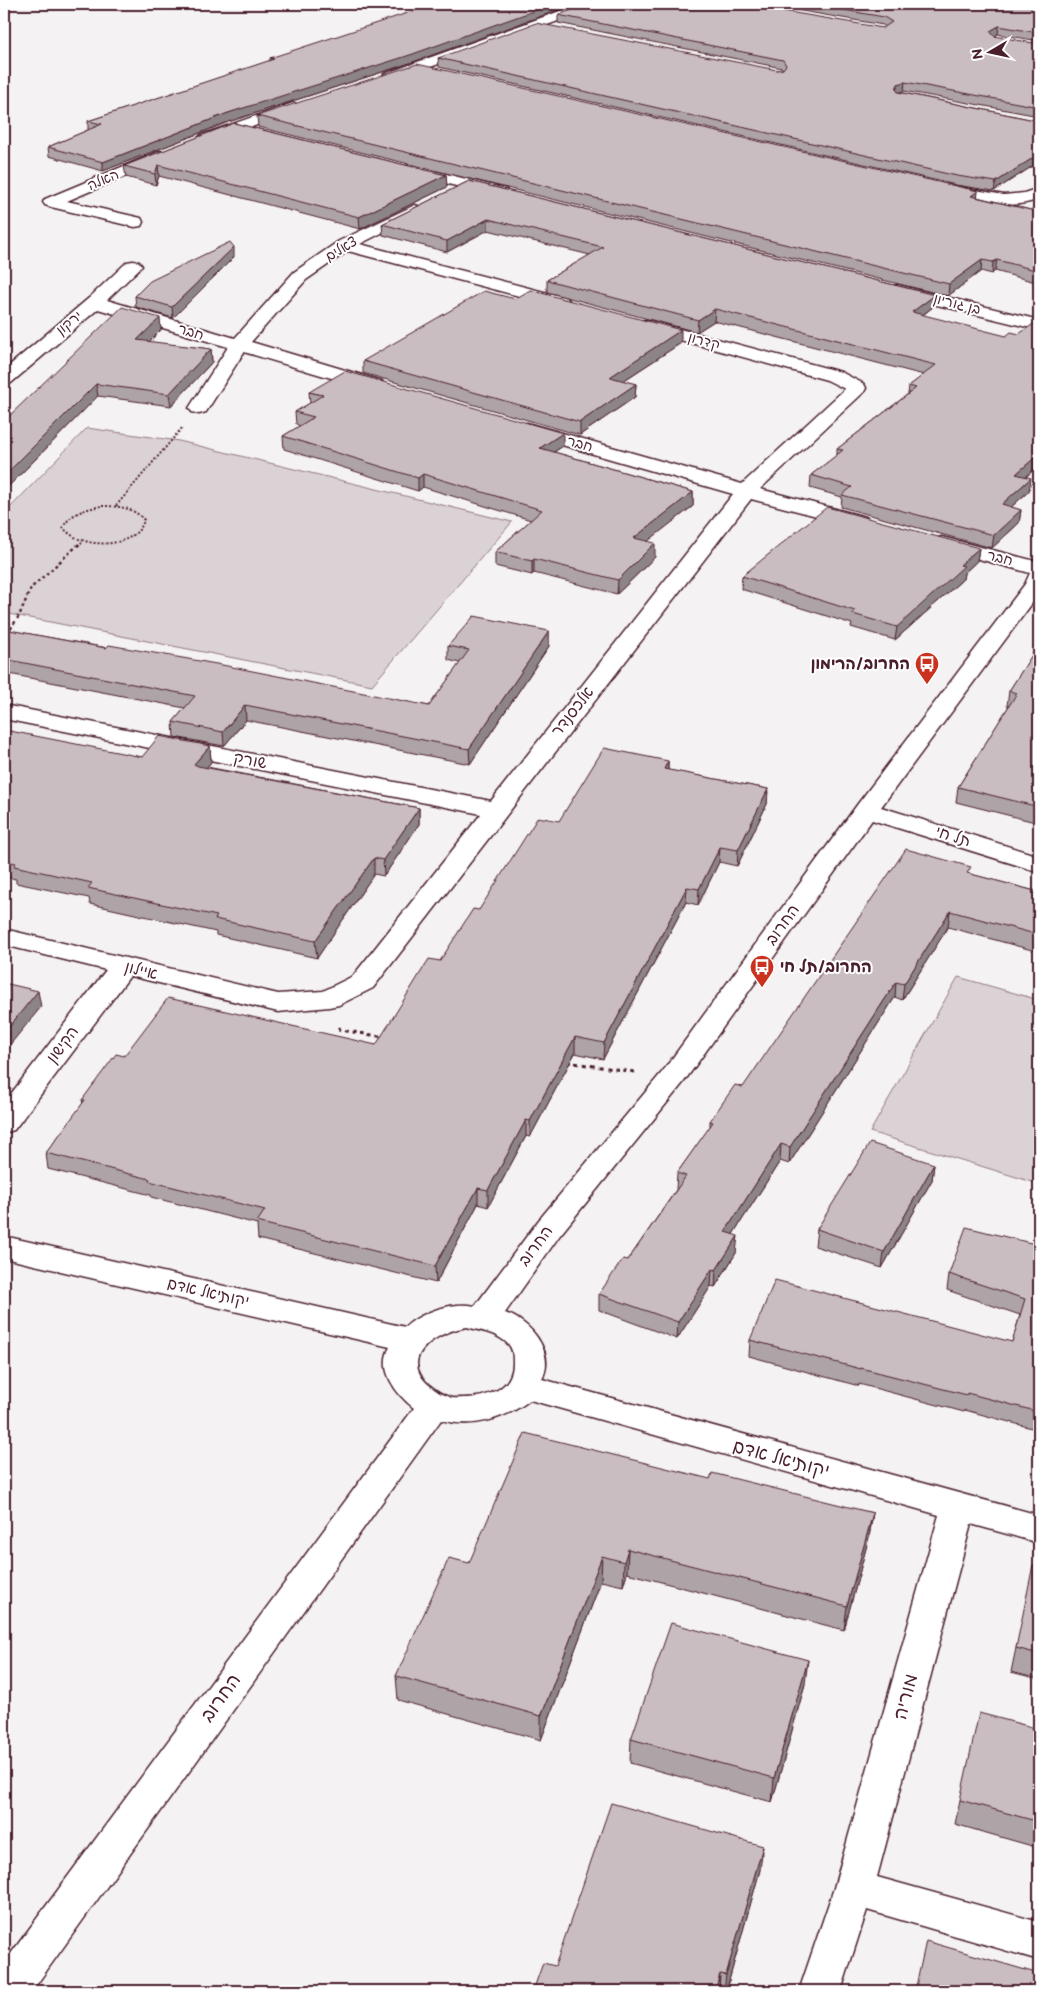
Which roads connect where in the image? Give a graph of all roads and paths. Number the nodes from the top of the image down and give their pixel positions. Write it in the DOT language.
graph roads {
  1 [pos="592,4"];
  2 [pos="535,24"];
  3 [pos="564,30"];
  4 [pos="416,68"];
  5 [pos="445,75"];
  6 [pos="380,80"];
  7 [pos="307,103"];
  8 [pos="234,127"];
  9 [pos="262,134"];
  10 [pos="393,166"];
  11 [pos="468,184"];
  12 [pos="930,186"];
  13 [pos="1039,193"];
  14 [pos="516,196"];
  15 [pos="135,222"];
  16 [pos="345,244"];
  17 [pos="133,266"];
  18 [pos="884,286"];
  19 [pos="95,302"];
  20 [pos="575,306"];
  21 [pos="633,322"];
  22 [pos="1039,325"];
  23 [pos="238,346"];
  24 [pos="4,379"];
  25 [pos="856,388"];
  26 [pos="391,390"];
  27 [pos="199,408"];
  28 [pos="506,423"];
  29 [pos="746,491"];
  30 [pos="116,506"];
  31 [pos="879,526"];
  32 [pos="926,539"];
  33 [pos="82,542"];
  34 [pos="1038,578"];
  35 [pos="4,639"];
  36 [pos="4,712"];
  37 [pos="497,810"];
  38 [pos="866,810"];
  39 [pos="1039,864"];
  40 [pos="4,938"];
  41 [pos="123,966"];
  42 [pos="329,999"];
  43 [pos="278,1004"];
  44 [pos="389,1037"];
  45 [pos="565,1062"];
  46 [pos="672,1078"];
  47 [pos="4,1123"];
  48 [pos="4,1247"];
  49 [pos="484,1318"];
  50 [pos="411,1340"];
  51 [pos="524,1386"];
  52 [pos="434,1405"];
  53 [pos="958,1507"];
  54 [pos="1039,1529"];
  55 [pos="854,1888"];
  56 [pos="1039,1941"];
  57 [pos="8,1991"];
  58 [pos="820,1991"];
  1 -- 2 [label="street"];
  2 -- 3 [label="street"];
  2 -- 4 [label="street"];
  4 -- 5 [label="street"];
  4 -- 6 [label="street"];
  7 -- 8 [label="street, האלה"];
  8 -- 9 [label="street"];
  8 -- 15 [label="street, האלה"];
  10 -- 11 [label="street"];
  11 -- 14 [label="street"];
  11 -- 16 [label="street, צאלים"];
  12 -- 13 [label="street"];
  16 -- 20 [label="street"];
  16 -- 23 [label="street, צאלים"];
  17 -- 19 [label="street, ירקון"];
  18 -- 22 [label="street, בן גוריון"];
  19 -- 23 [label="street, חבר"];
  19 -- 24 [label="street, ירקון"];
  21 -- 25 [label="street, קדרון"];
  23 -- 26 [label="street, חבר"];
  23 -- 27 [label="street, צאלים"];
  25 -- 29 [label="street, אלכסנדר"];
  27 -- 30 [label="path"];
  28 -- 29 [label="street, חבר"];
  29 -- 31 [label="street, חבר"];
  29 -- 37 [label="street, אלכסנדר"];
  30 -- 33 [label="path"];
  30 -- 33 [label="path"];
  32 -- 34 [label="street, חבר"];
  33 -- 35 [label="path"];
  34 -- 38 [label="street, החרוב"];
  36 -- 37 [label="street, שורק"];
  37 -- 42 [label="street, אלכסנדר"];
  38 -- 39 [label="street, תל חי"];
  38 -- 46 [label="street, החרוב"];
  40 -- 41 [label="street, איילון"];
  41 -- 43 [label="street, איילון"];
  41 -- 47 [label="street, הקישון"];
  42 -- 43 [label="street, אלכסנדר"];
  42 -- 44 [label="path"];
  45 -- 46 [label="path"];
  46 -- 49 [label="street, החרוב"];
  48 -- 50 [label="street, יקותיאל אדם"];
  49 -- 50 [label="street"];
  49 -- 51 [label="street"];
  50 -- 52 [label="street"];
  51 -- 52 [label="street"];
  51 -- 53 [label="street, יקותיאל אדם"];
  52 -- 57 [label="street, החרוב"];
  53 -- 54 [label="street, יקותיאל אדם"];
  53 -- 55 [label="street, מוריה"];
  55 -- 56 [label="street"];
  55 -- 58 [label="street, מוריה"];
}
